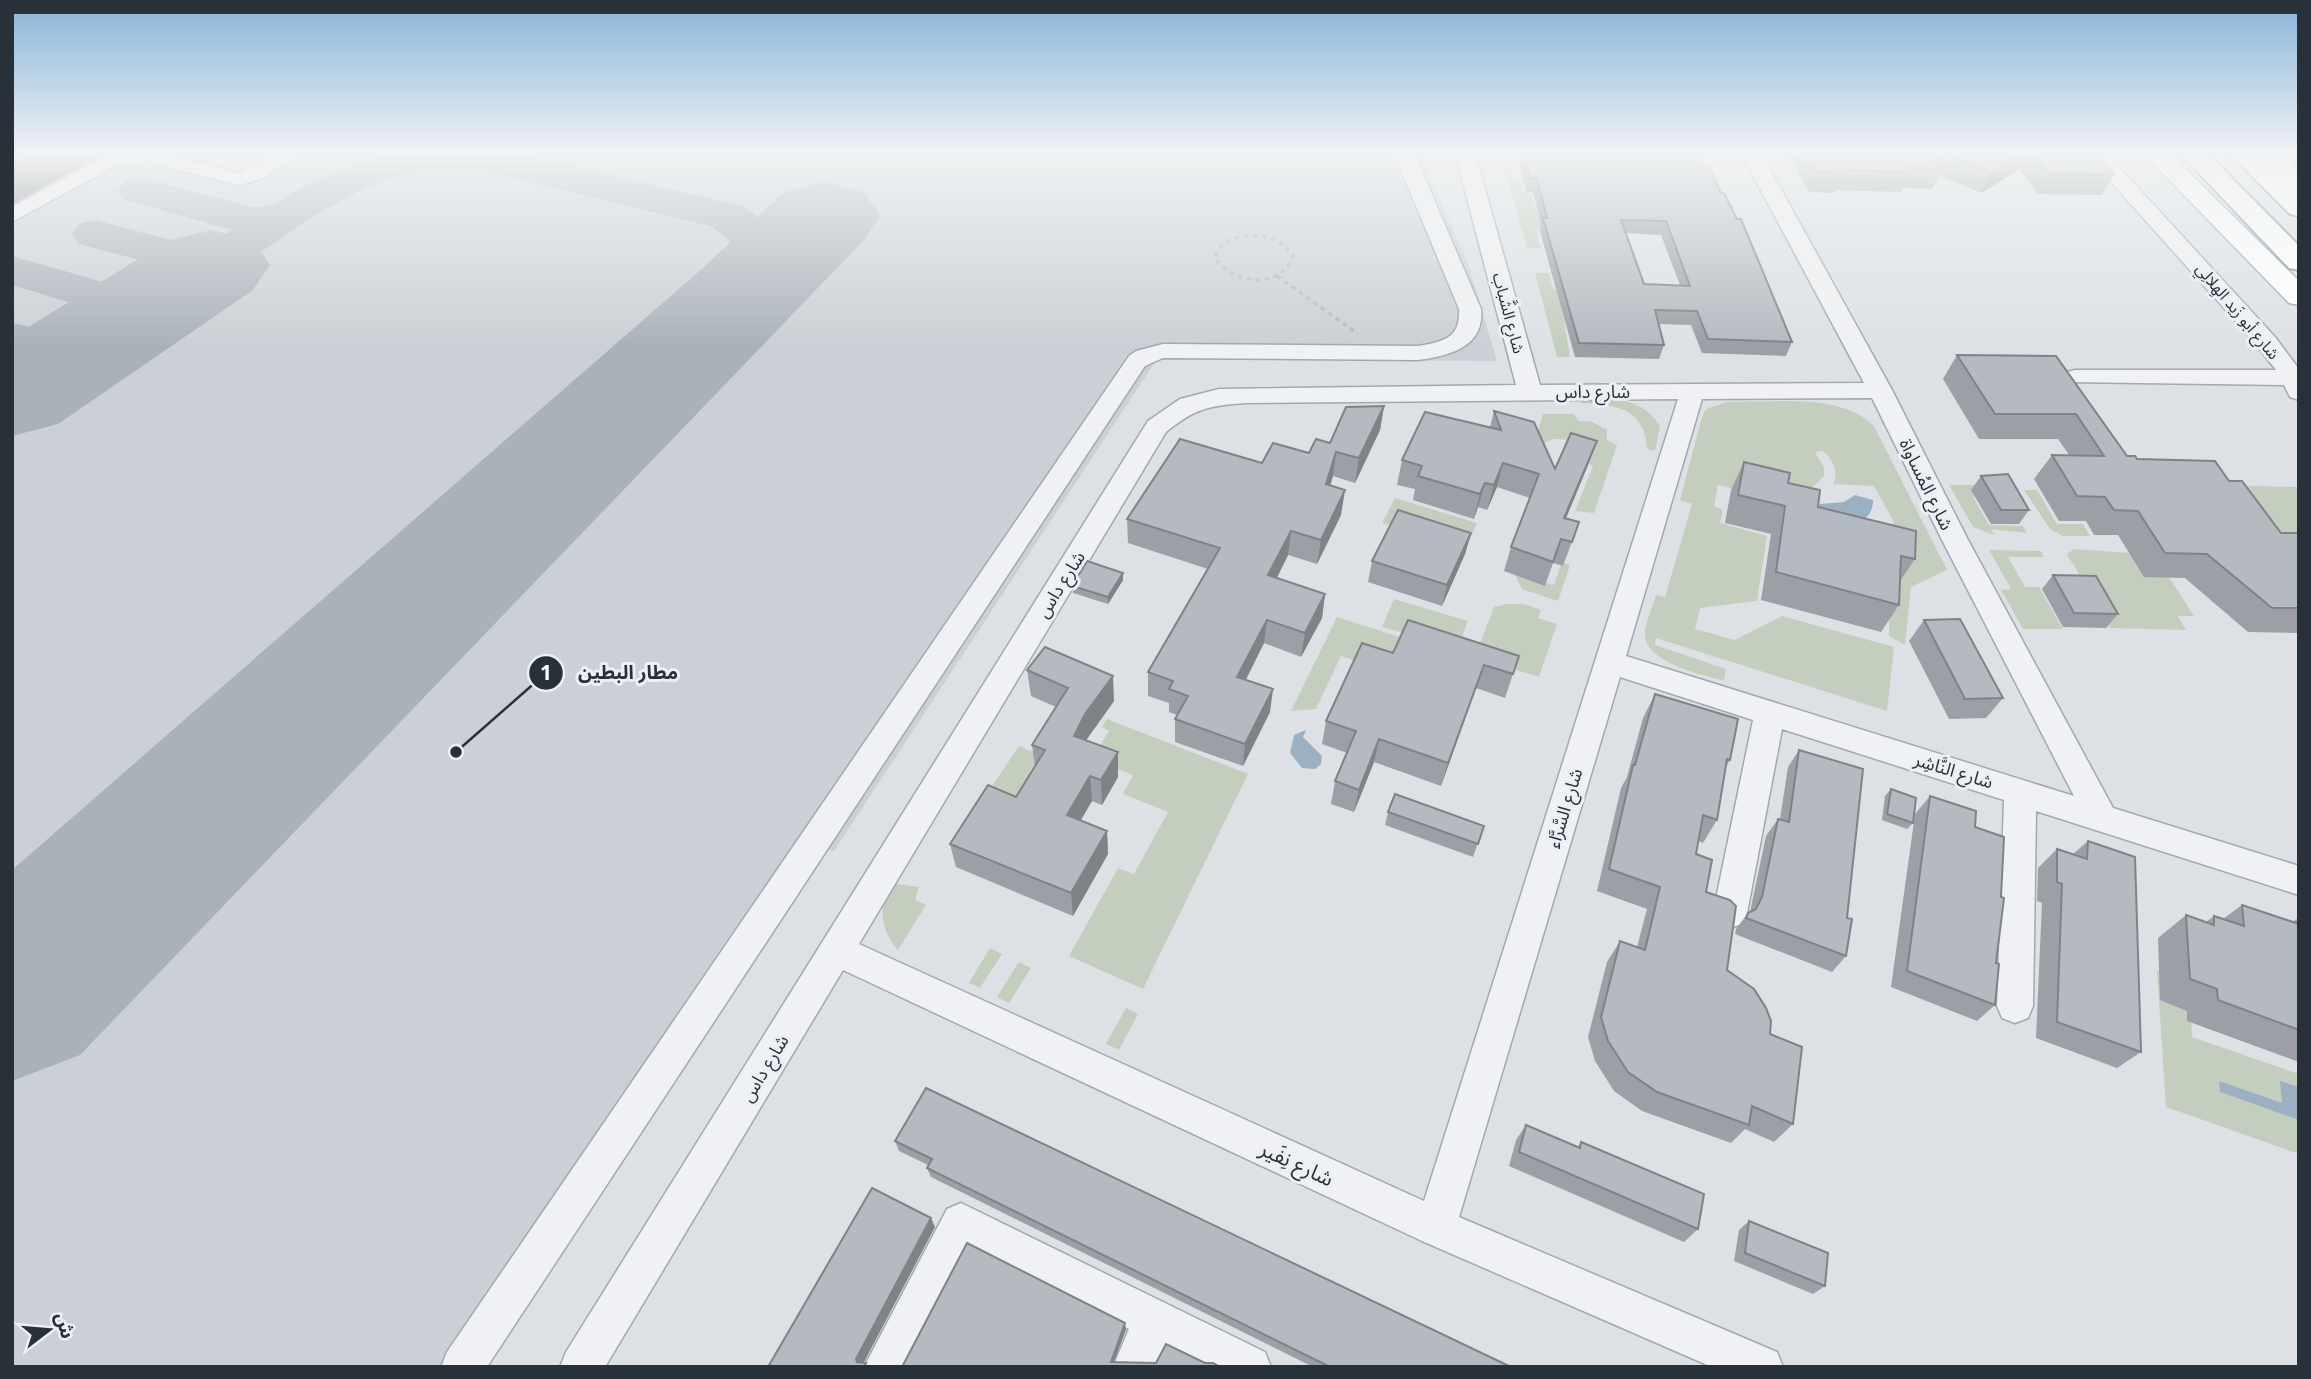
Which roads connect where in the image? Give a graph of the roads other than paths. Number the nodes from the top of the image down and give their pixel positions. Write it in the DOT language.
graph roads {
  1 [pos="1431,217"];
  2 [pos="1483,217"];
  3 [pos="1787,217"];
  4 [pos="2157,217"];
  5 [pos="2219,217"];
  6 [pos="2256,217"];
  7 [pos="2299,262"];
  8 [pos="2299,297"];
  9 [pos="2075,377"];
  10 [pos="2296,385"];
  11 [pos="1693,390"];
  12 [pos="1810,390"];
  13 [pos="1880,390"];
  14 [pos="1530,391"];
  15 [pos="1576,391"];
  16 [pos="1609,662"];
  17 [pos="1770,712"];
  18 [pos="2020,791"];
  19 [pos="2101,817"];
  20 [pos="2299,881"];
  21 [pos="1730,913"];
  22 [pos="836,950"];
  23 [pos="2015,1006"];
  24 [pos="1436,1227"];
  25 [pos="1156,1320"];
  26 [pos="1710,1355"];
  27 [pos="462,1367"];
  28 [pos="581,1367"];
  29 [pos="885,1367"];
  30 [pos="1134,1367"];
  31 [pos="1250,1367"];
  32 [pos="1762,1367"];
  1 -- 27 [label="street"];
  2 -- 14 [label="street, شارع الشَّباب"];
  3 -- 13 [label="street, شارع المُساواة"];
  4 -- 10 [label="street, شارع أبو زَيد الهِلالِي"];
  5 -- 8 [label="main road"];
  6 -- 7 [label="highway"];
  9 -- 10 [label="street, شارع أبو زَيد الهِلالِي"];
  11 -- 12 [label="street, شارع داس"];
  11 -- 15 [label="street, شارع داس"];
  11 -- 16 [label="street, شارع السَّرَّاء"];
  12 -- 13 [label="street, شارع داس"];
  12 -- 15 [label="street"];
  13 -- 19 [label="street, شارع المُساواة"];
  14 -- 15 [label="street, شارع داس"];
  14 -- 22 [label="street, شارع داس"];
  16 -- 17 [label="street, شارع النَّاشِر"];
  16 -- 24 [label="street, شارع السَّرَّاء"];
  17 -- 18 [label="street, شارع النَّاشِر"];
  17 -- 21 [label="street"];
  18 -- 19 [label="street, شارع النَّاشِر"];
  18 -- 23 [label="street"];
  19 -- 20 [label="street, شارع النَّاشِر"];
  22 -- 24 [label="street, شارع نِفَير"];
  22 -- 28 [label="street, شارع داس"];
  24 -- 26 [label="street, شارع نِفَير"];
  25 -- 29 [label="street"];
  25 -- 30 [label="street"];
  25 -- 31 [label="street"];
  26 -- 32 [label="street, شارع نِفَير"];
}
